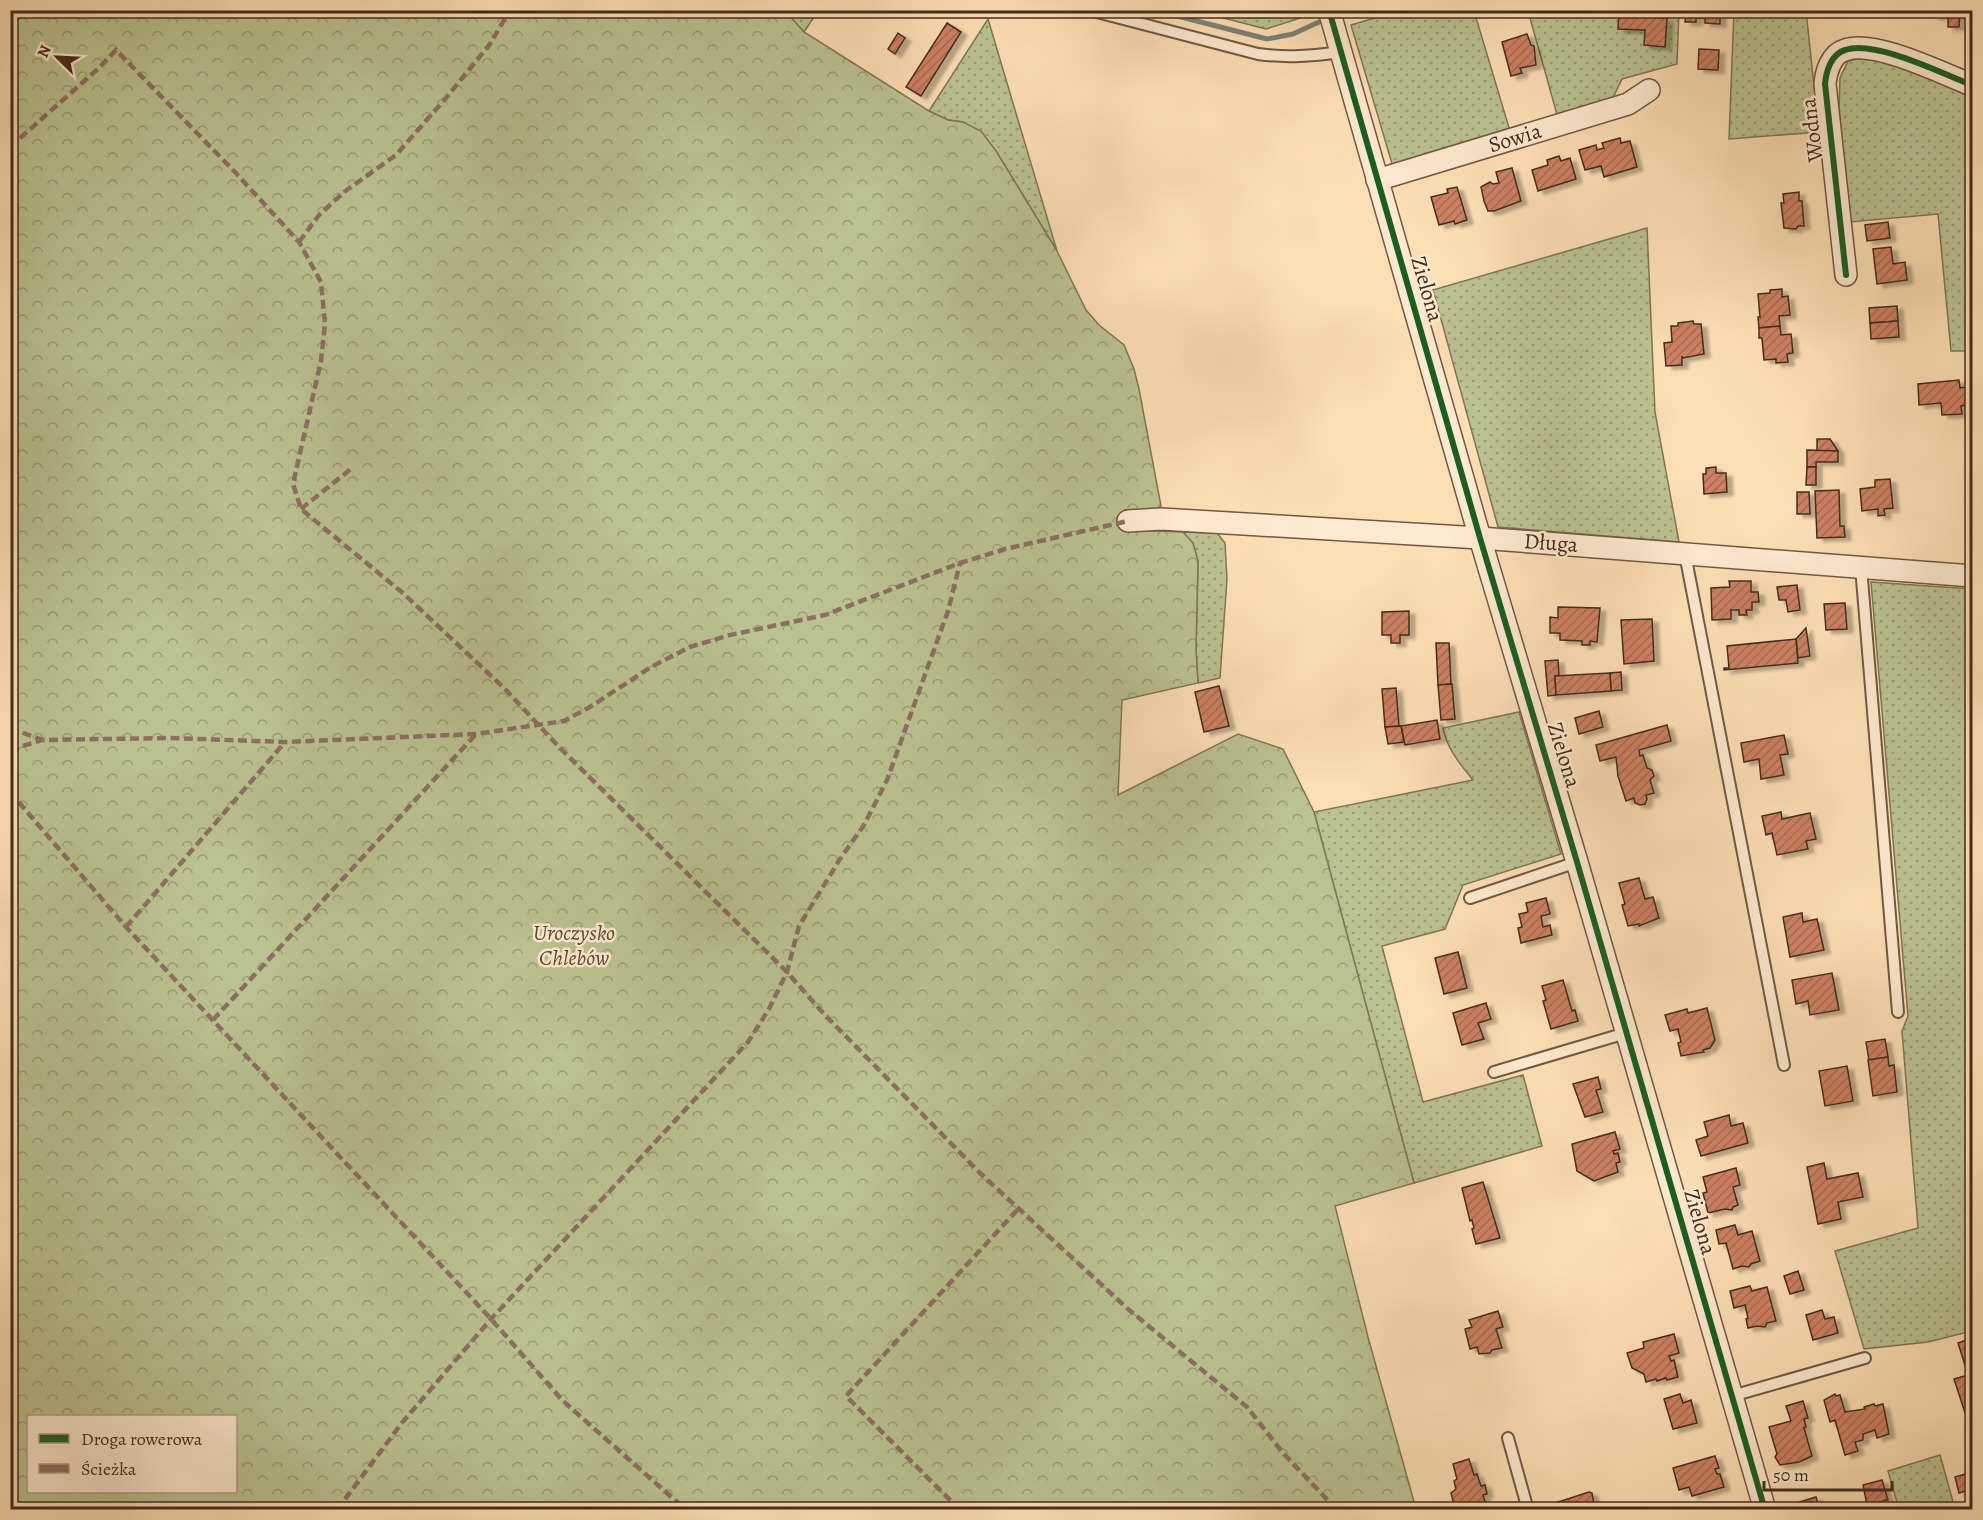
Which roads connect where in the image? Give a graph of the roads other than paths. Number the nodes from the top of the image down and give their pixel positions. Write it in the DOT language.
graph roads {
  1 [pos="1089,10"];
  2 [pos="1329,10"];
  3 [pos="1341,52"];
  4 [pos="1972,85"];
  5 [pos="1649,90"];
  6 [pos="1377,180"];
  7 [pos="1846,275"];
  8 [pos="1128,521"];
  9 [pos="1480,538"];
  10 [pos="1685,554"];
  11 [pos="1860,567"];
  12 [pos="1972,576"];
  13 [pos="1577,862"];
  14 [pos="1470,898"];
  15 [pos="1898,1012"];
  16 [pos="1626,1033"];
  17 [pos="1784,1065"];
  18 [pos="1494,1072"];
  19 [pos="1865,1358"];
  20 [pos="1732,1396"];
  21 [pos="1508,1438"];
  22 [pos="1528,1509"];
  23 [pos="1765,1509"];
  1 -- 3 [label="lane"];
  2 -- 3 [label="street, Zielona"];
  3 -- 6 [label="street, Zielona"];
  4 -- 7 [label="street, Wodna"];
  5 -- 6 [label="street, Sowia"];
  6 -- 9 [label="street, Zielona"];
  8 -- 9 [label="street, Długa"];
  9 -- 10 [label="street, Długa"];
  9 -- 13 [label="street, Zielona"];
  10 -- 11 [label="street, Długa"];
  10 -- 17 [label="lane"];
  11 -- 12 [label="street, Długa"];
  11 -- 15 [label="lane"];
  13 -- 14 [label="lane"];
  13 -- 16 [label="street, Zielona"];
  16 -- 18 [label="lane"];
  16 -- 20 [label="street, Zielona"];
  19 -- 20 [label="lane"];
  20 -- 23 [label="street, Zielona"];
  21 -- 22 [label="lane"];
}
